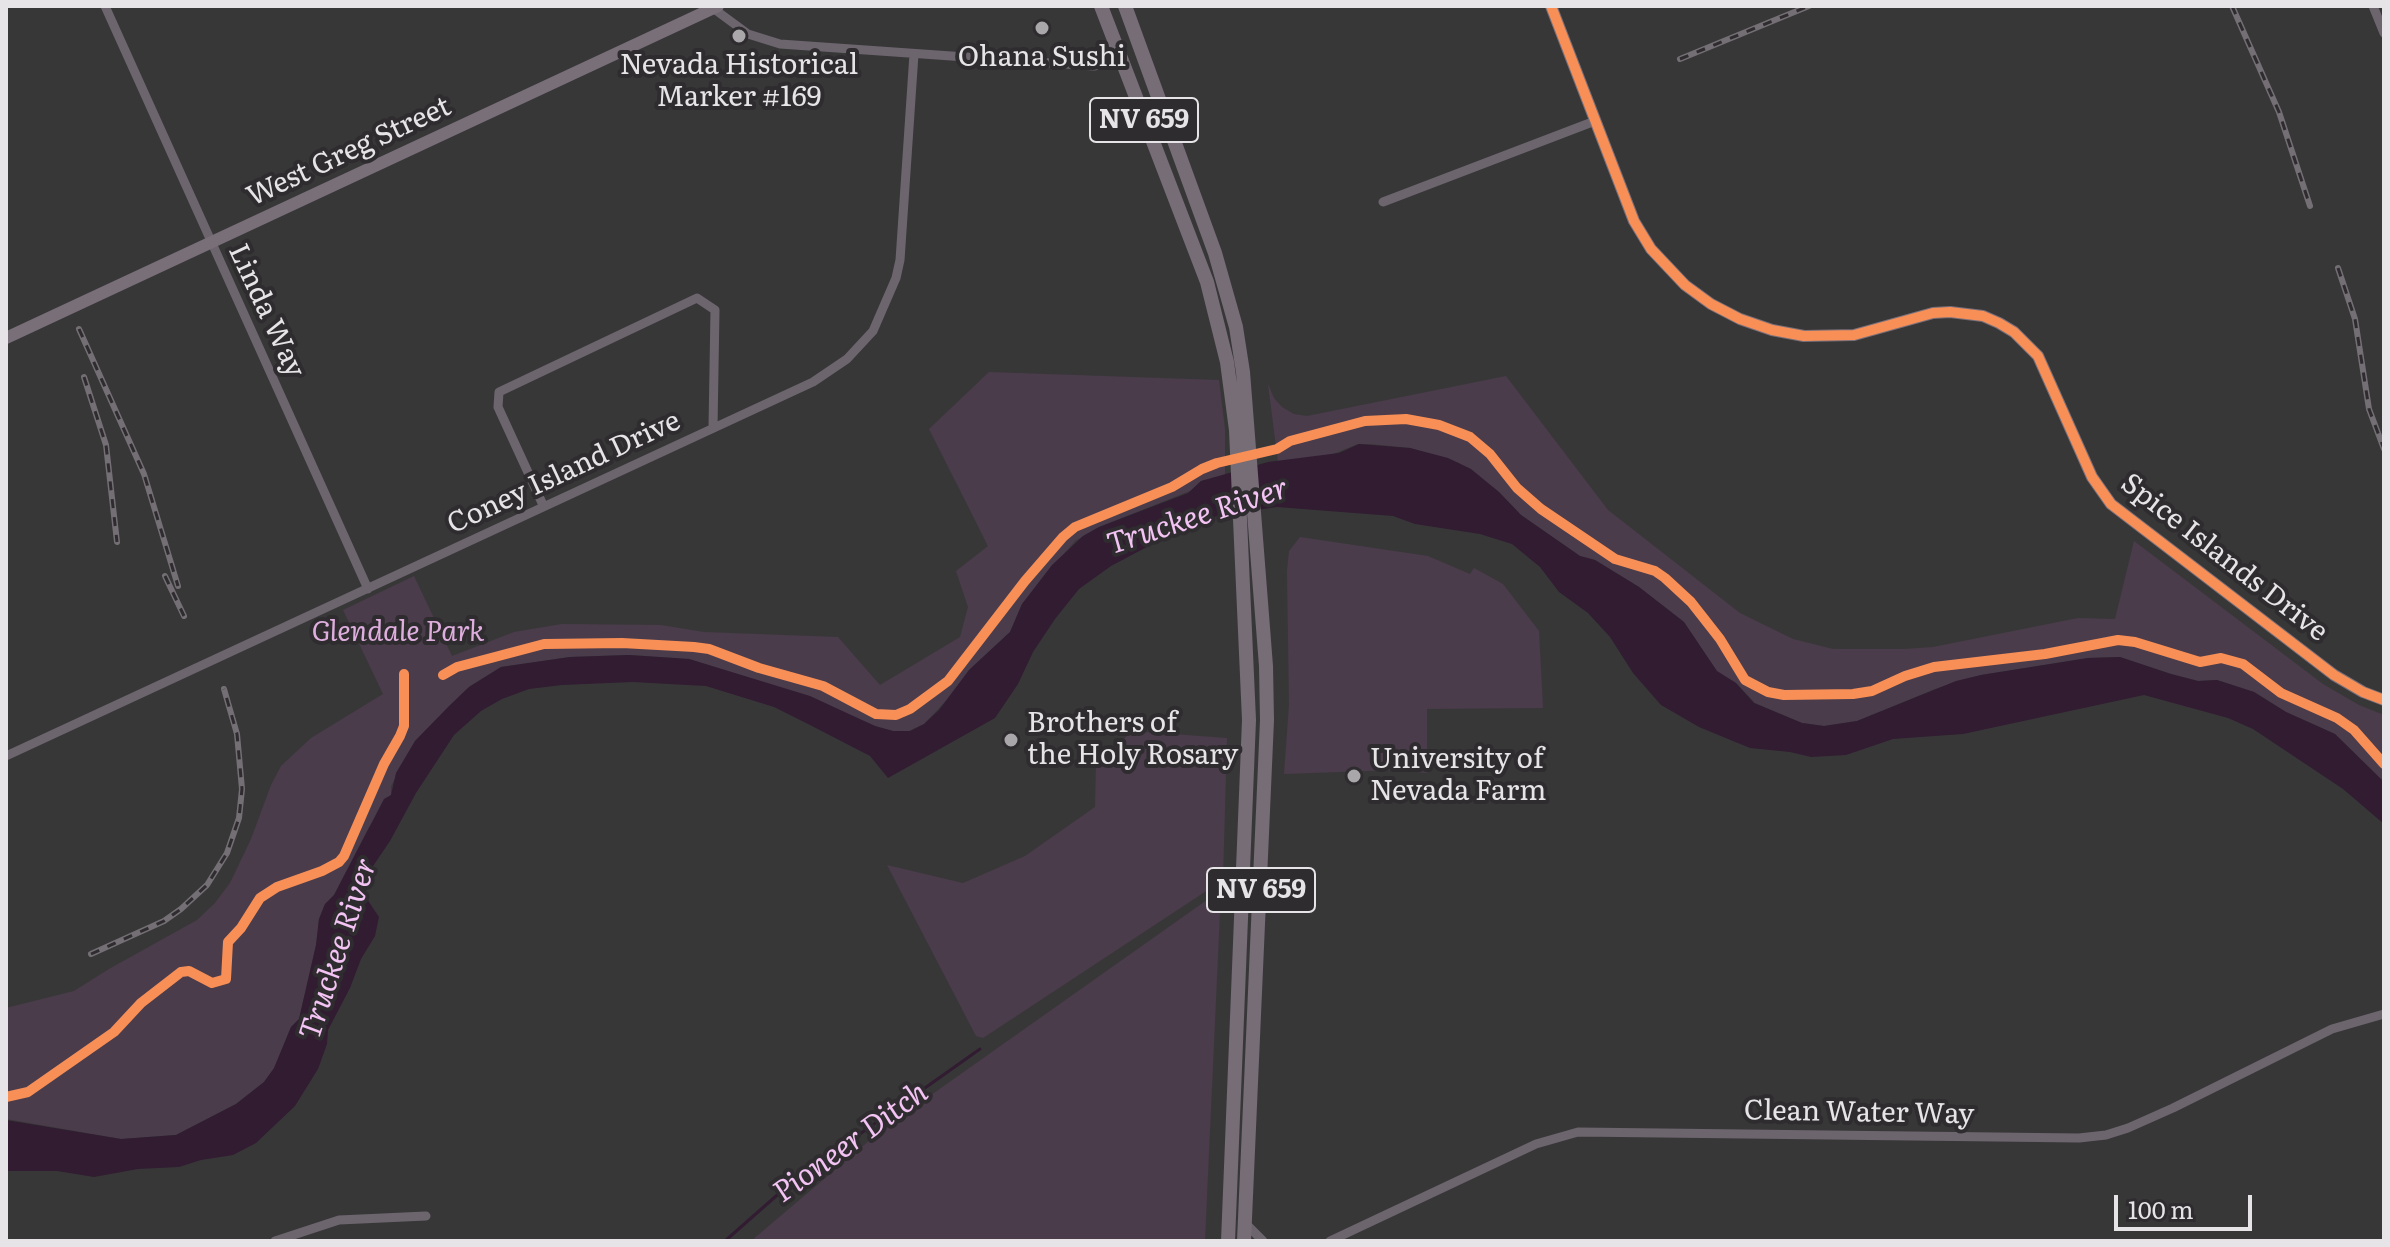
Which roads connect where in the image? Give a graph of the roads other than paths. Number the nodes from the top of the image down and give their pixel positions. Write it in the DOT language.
graph roads {
  1 [pos="105,6"];
  2 [pos="1101,6"];
  3 [pos="1126,6"];
  4 [pos="1551,6"];
  5 [pos="2373,6"];
  6 [pos="713,7"];
  7 [pos="2384,33"];
  8 [pos="914,54"];
  9 [pos="1121,60"];
  10 [pos="1595,121"];
  11 [pos="1383,202"];
  12 [pos="210,243"];
  13 [pos="6,338"];
  14 [pos="713,428"];
  15 [pos="1243,444"];
  16 [pos="543,505"];
  17 [pos="1249,540"];
  18 [pos="368,589"];
  19 [pos="2384,700"];
  20 [pos="6,756"];
  21 [pos="1247,783"];
  22 [pos="1265,783"];
  23 [pos="2384,1014"];
  24 [pos="426,1216"];
  25 [pos="1245,1223"];
  26 [pos="275,1241"];
  27 [pos="1228,1241"];
  28 [pos="1244,1241"];
  29 [pos="1263,1241"];
  30 [pos="1330,1241"];
  1 -- 12 [label="street, Linda Way"];
  2 -- 9 [label="main road, NV 659"];
  3 -- 15 [label="main road, NV 659"];
  4 -- 10 [label="street, Spice Islands Drive"];
  5 -- 7 [label="street"];
  6 -- 8 [label="street"];
  6 -- 12 [label="street, West Greg Street"];
  8 -- 9 [label="street"];
  8 -- 14 [label="street, Coney Island Drive"];
  9 -- 15 [label="main road, NV 659"];
  10 -- 11 [label="street"];
  10 -- 19 [label="street, Spice Islands Drive"];
  12 -- 13 [label="street, West Greg Street"];
  12 -- 18 [label="street, Linda Way"];
  14 -- 16 [label="street, Coney Island Drive"];
  14 -- 16 [label="street"];
  15 -- 17 [label="main road, NV 659"];
  16 -- 18 [label="street, Coney Island Drive"];
  17 -- 21 [label="main road, NV 659"];
  17 -- 22 [label="main road, NV 659"];
  18 -- 20 [label="street, Coney Island Drive"];
  21 -- 22 [label="main road"];
  21 -- 27 [label="main road, NV 659"];
  22 -- 25 [label="main road, NV 659"];
  23 -- 30 [label="street, Clean Water Way"];
  24 -- 26 [label="street"];
  25 -- 28 [label="main road, NV 659"];
  25 -- 29 [label="street"];
}
